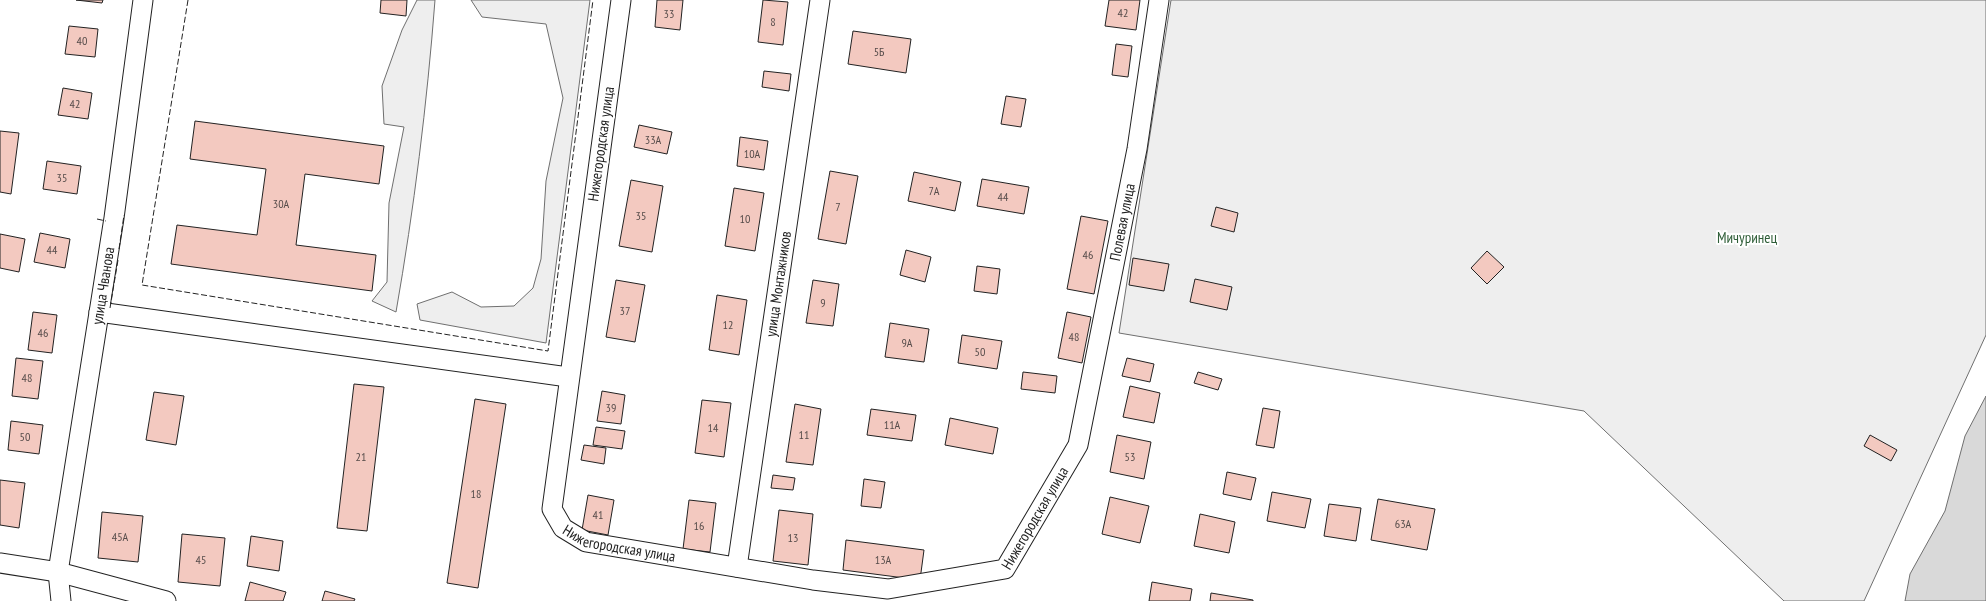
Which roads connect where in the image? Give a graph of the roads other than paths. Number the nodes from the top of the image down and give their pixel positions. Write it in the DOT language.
graph roads {
  1 [pos="143,0"];
  2 [pos="621,0"];
  3 [pos="820,0"];
  4 [pos="1159,0"];
  5 [pos="99,312"];
  6 [pos="568,377"];
  7 [pos="1078,445"];
  8 [pos="0,563"];
  9 [pos="737,567"];
  10 [pos="58,572"];
  11 [pos="61,601"];
  12 [pos="166,601"];
  1 -- 5 [label="street, улица Чванова"];
  2 -- 6 [label="street, Нижегородская улица"];
  3 -- 9 [label="street, улица Монтажников"];
  4 -- 7 [label="street, Полевая улица"];
  5 -- 6 [label="street"];
  5 -- 10 [label="street, улица Чванова"];
  6 -- 9 [label="street, Нижегородская улица"];
  7 -- 9 [label="street, Нижегородская улица"];
  8 -- 10 [label="street"];
  10 -- 11 [label="street, улица Чванова"];
  10 -- 12 [label="street"];
}
